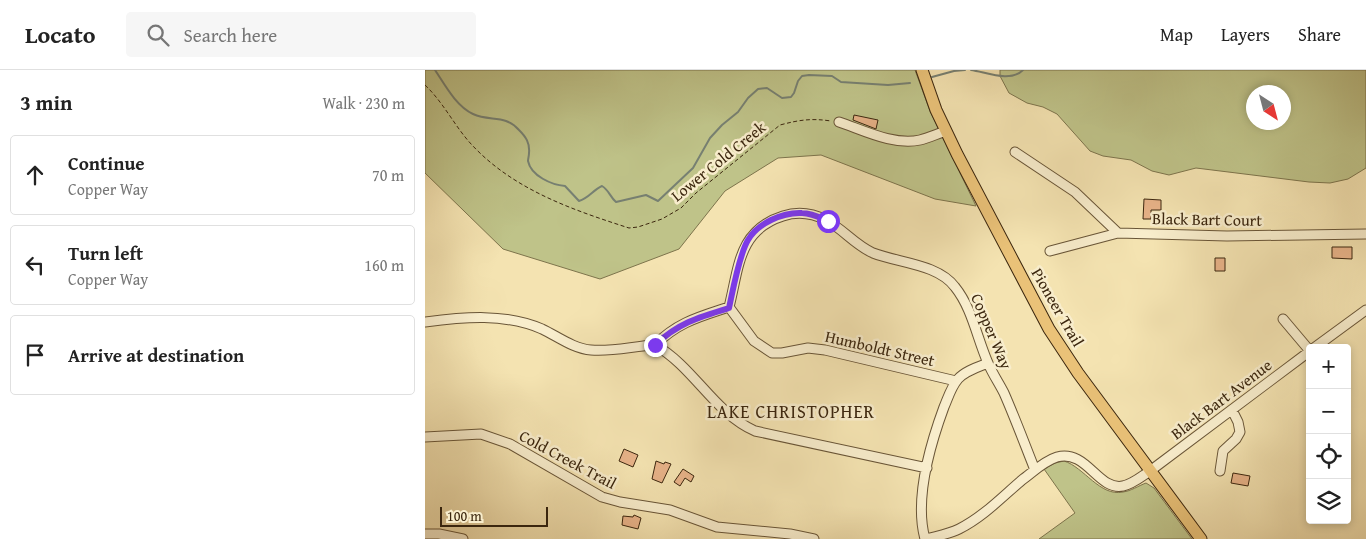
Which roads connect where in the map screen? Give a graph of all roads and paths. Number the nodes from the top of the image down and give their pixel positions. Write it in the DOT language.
graph roads {
  1 [pos="922,70"];
  2 [pos="425,85"];
  3 [pos="839,122"];
  4 [pos="946,132"];
  5 [pos="1015,152"];
  6 [pos="1118,233"];
  7 [pos="1366,234"];
  8 [pos="1050,251"];
  9 [pos="729,308"];
  10 [pos="1366,310"];
  11 [pos="1283,319"];
  12 [pos="425,322"];
  13 [pos="1320,344"];
  14 [pos="655,345"];
  15 [pos="1306,346"];
  16 [pos="1306,354"];
  17 [pos="988,363"];
  18 [pos="956,381"];
  19 [pos="1232,410"];
  20 [pos="425,437"];
  21 [pos="927,468"];
  22 [pos="1035,470"];
  23 [pos="1150,471"];
  24 [pos="1220,471"];
  25 [pos="425,534"];
  26 [pos="754,535"];
  27 [pos="463,539"];
  28 [pos="814,539"];
  29 [pos="925,539"];
  30 [pos="1201,539"];
  1 -- 4 [label="main road, Pioneer Trail"];
  2 -- 3 [label="path, Lower Cold Creek"];
  3 -- 4 [label="street"];
  4 -- 23 [label="main road, Pioneer Trail"];
  5 -- 6 [label="street"];
  6 -- 7 [label="street, Black Bart Court"];
  6 -- 8 [label="street, Black Bart Court"];
  9 -- 14 [label="street"];
  9 -- 17 [label="street, Copper Way"];
  9 -- 18 [label="street, Humboldt Street"];
  10 -- 13 [label="street"];
  11 -- 15 [label="street"];
  12 -- 14 [label="street"];
  14 -- 21 [label="street"];
  16 -- 19 [label="street, Black Bart Avenue"];
  17 -- 18 [label="street"];
  17 -- 22 [label="street, Copper Way"];
  18 -- 21 [label="street"];
  19 -- 23 [label="street, Black Bart Avenue"];
  19 -- 24 [label="street"];
  20 -- 26 [label="street, Cold Creek Trail"];
  21 -- 29 [label="street"];
  22 -- 23 [label="street"];
  22 -- 29 [label="street"];
  23 -- 30 [label="main road, Pioneer Trail"];
  25 -- 27 [label="street"];
  26 -- 28 [label="street, Cold Creek Trail"];
}
